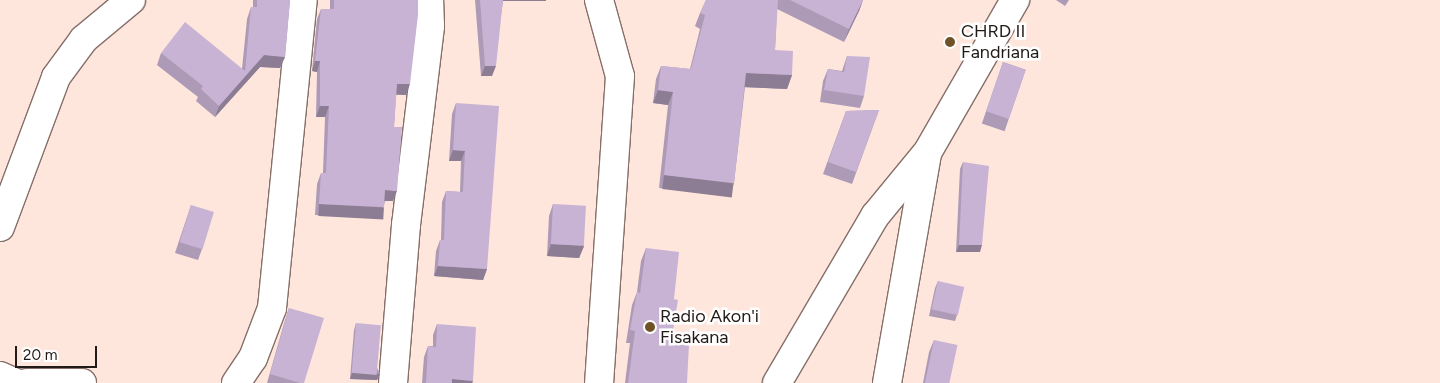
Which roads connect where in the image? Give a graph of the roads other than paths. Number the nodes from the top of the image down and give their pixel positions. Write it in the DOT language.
graph roads {
  1 [pos="131,0"];
  2 [pos="303,0"];
  3 [pos="429,0"];
  4 [pos="599,0"];
  5 [pos="1015,0"];
  6 [pos="927,153"];
  7 [pos="0,227"];
  8 [pos="0,376"];
  9 [pos="16,383"];
  10 [pos="27,383"];
  11 [pos="82,383"];
  12 [pos="236,383"];
  13 [pos="393,383"];
  14 [pos="599,383"];
  15 [pos="777,383"];
  16 [pos="887,383"];
  1 -- 7 [label="street"];
  2 -- 12 [label="street"];
  3 -- 13 [label="street"];
  4 -- 14 [label="street"];
  5 -- 6 [label="street"];
  6 -- 15 [label="street"];
  6 -- 16 [label="street"];
  8 -- 9 [label="street"];
  10 -- 11 [label="street"];
}
